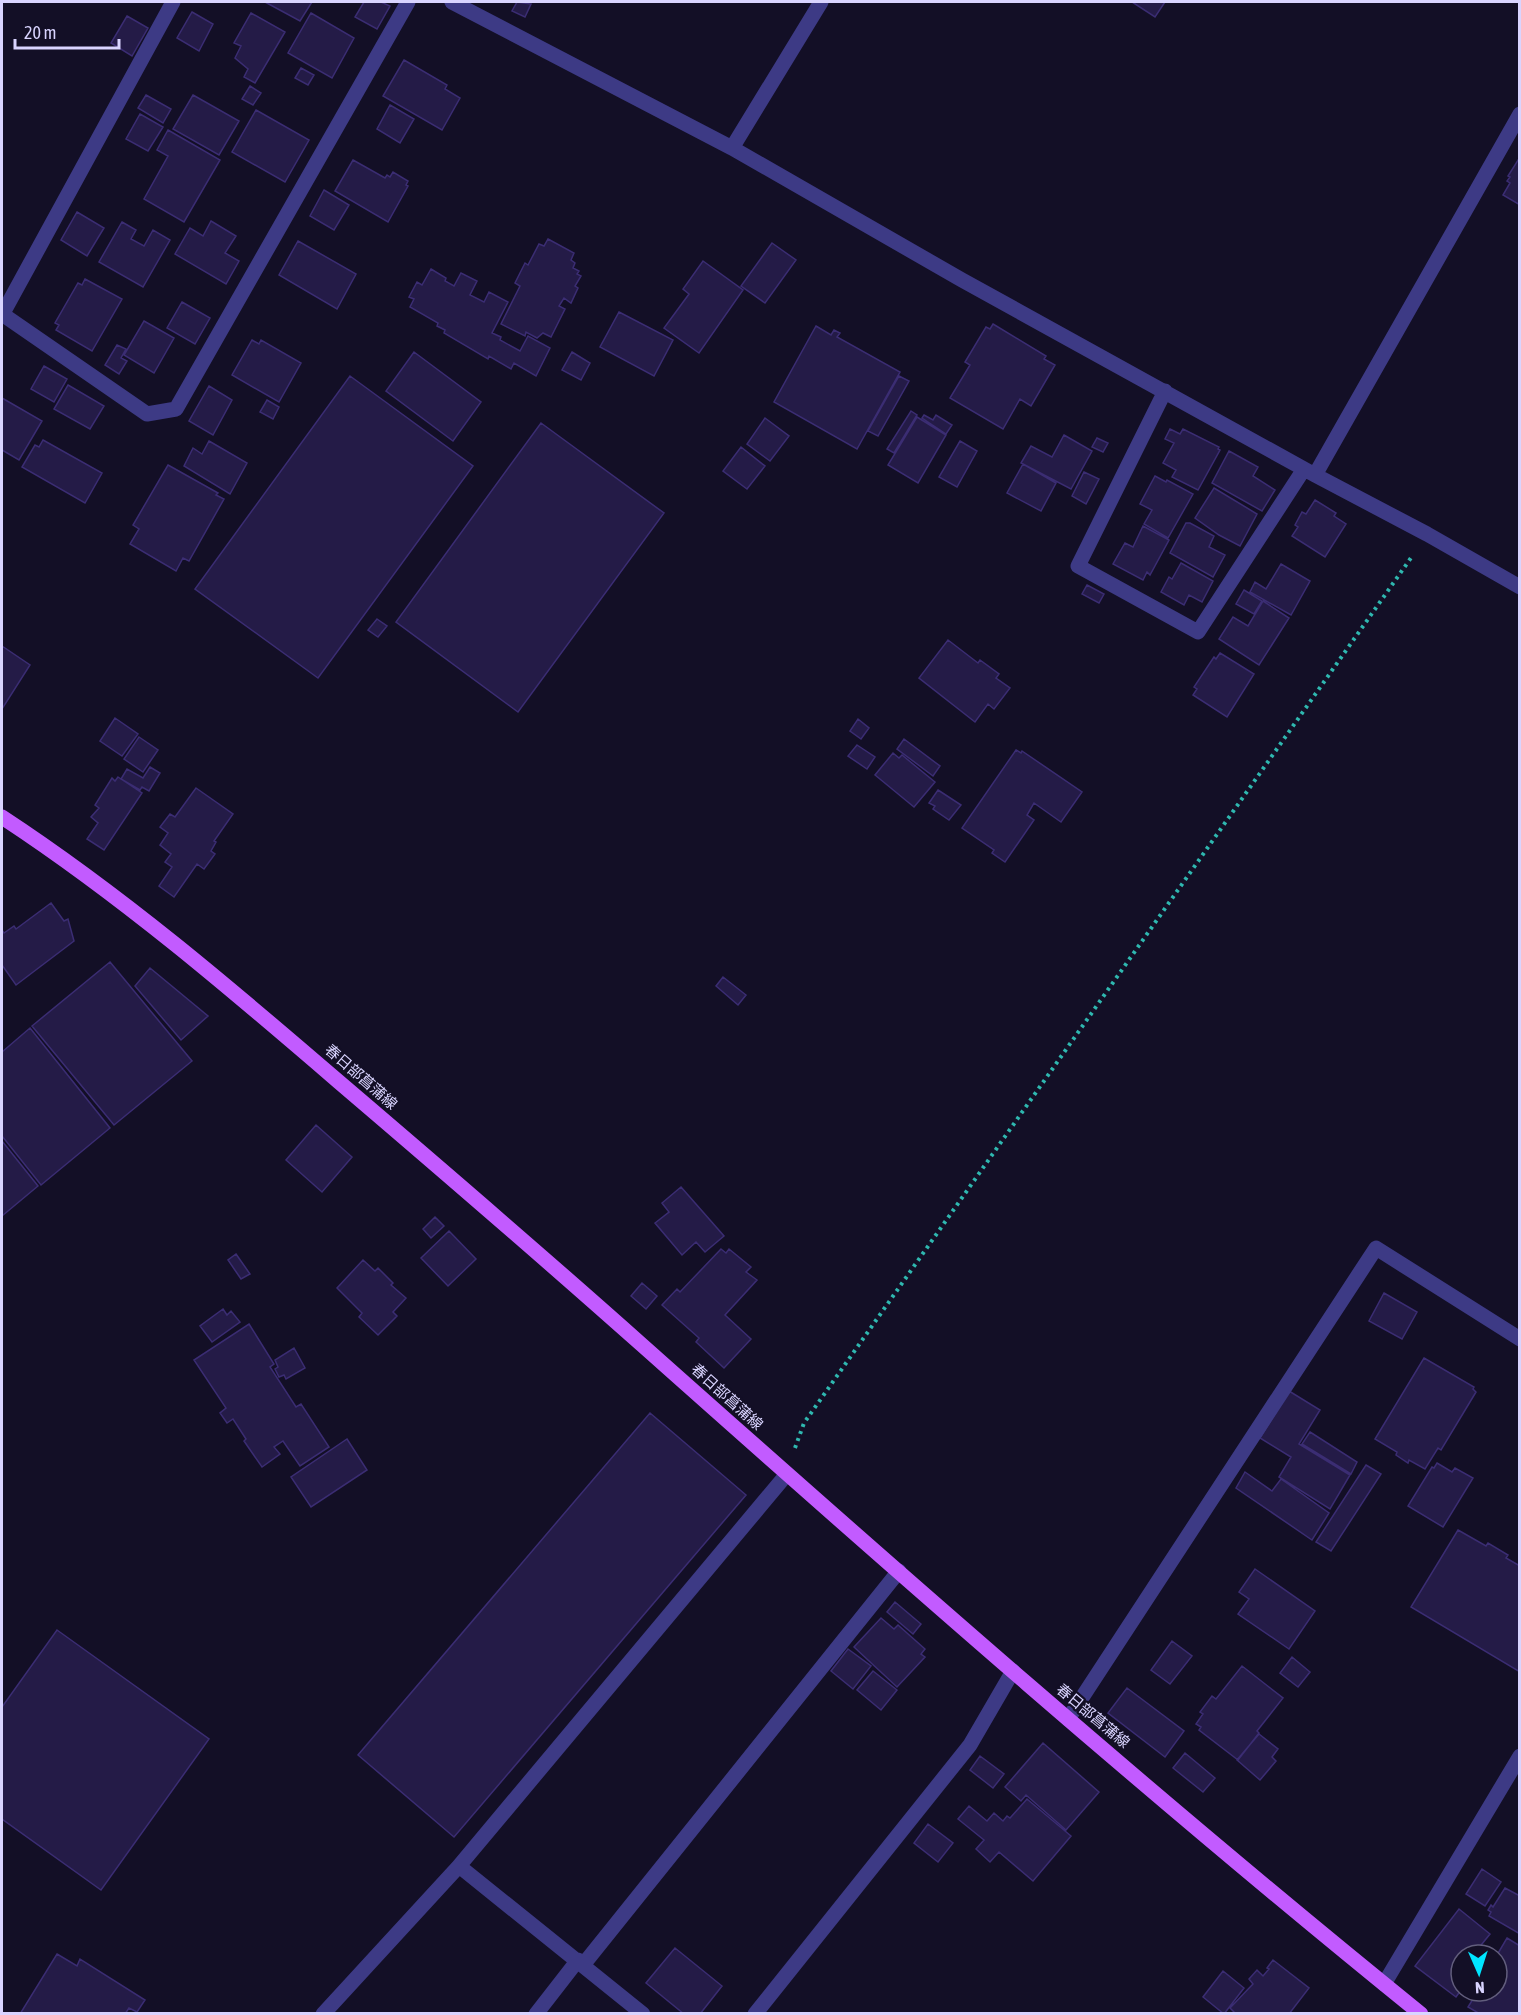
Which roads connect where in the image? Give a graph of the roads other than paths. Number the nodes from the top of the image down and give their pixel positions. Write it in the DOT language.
graph roads {
  1 [pos="173,2"];
  2 [pos="408,2"];
  3 [pos="452,2"];
  4 [pos="821,2"];
  5 [pos="1520,114"];
  6 [pos="732,148"];
  7 [pos="2,315"];
  8 [pos="1165,391"];
  9 [pos="1309,472"];
  10 [pos="1520,587"];
  11 [pos="2,817"];
  12 [pos="1520,1339"];
  13 [pos="787,1474"];
  14 [pos="899,1571"];
  15 [pos="1013,1671"];
  16 [pos="1068,1719"];
  17 [pos="1520,1756"];
  18 [pos="459,1866"];
  19 [pos="580,1962"];
  20 [pos="1384,1984"];
  21 [pos="323,2013"];
  22 [pos="536,2013"];
  23 [pos="643,2013"];
  24 [pos="755,2013"];
  25 [pos="1421,2013"];
  1 -- 7 [label="street"];
  2 -- 7 [label="street"];
  3 -- 6 [label="street"];
  4 -- 6 [label="street"];
  5 -- 9 [label="street"];
  6 -- 8 [label="street"];
  8 -- 9 [label="street"];
  8 -- 9 [label="street"];
  9 -- 10 [label="street"];
  11 -- 13 [label="main road, 春日部菖蒲線"];
  12 -- 16 [label="street"];
  13 -- 14 [label="main road, 春日部菖蒲線"];
  13 -- 18 [label="street"];
  14 -- 15 [label="main road, 春日部菖蒲線"];
  14 -- 19 [label="street"];
  15 -- 16 [label="main road, 春日部菖蒲線"];
  15 -- 24 [label="street"];
  16 -- 20 [label="main road, 春日部菖蒲線"];
  17 -- 20 [label="street"];
  18 -- 19 [label="street"];
  18 -- 21 [label="street"];
  19 -- 22 [label="street"];
  19 -- 23 [label="street"];
  20 -- 25 [label="main road, 春日部菖蒲線"];
}
